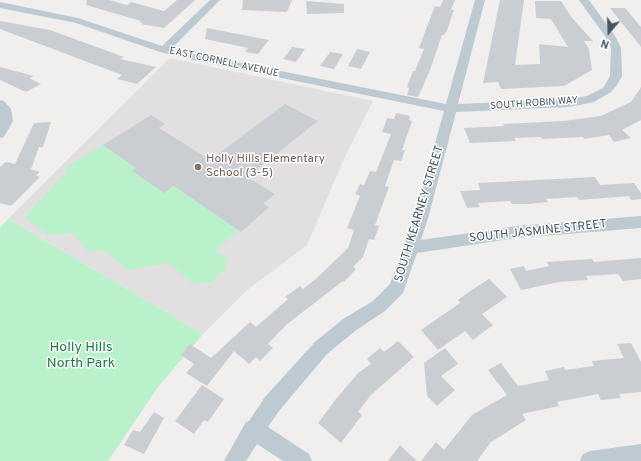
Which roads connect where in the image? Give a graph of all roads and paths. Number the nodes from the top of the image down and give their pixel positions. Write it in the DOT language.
graph roads {
  1 [pos="216,0"];
  2 [pos="480,0"];
  3 [pos="584,0"];
  4 [pos="0,5"];
  5 [pos="164,50"];
  6 [pos="0,104"];
  7 [pos="451,108"];
  8 [pos="0,134"];
  9 [pos="641,222"];
  10 [pos="411,248"];
  11 [pos="253,429"];
  12 [pos="641,454"];
  13 [pos="234,461"];
  14 [pos="302,461"];
  15 [pos="590,461"];
  1 -- 5 [label="street"];
  2 -- 7 [label="street, SOUTH KEARNEY STREET"];
  3 -- 7 [label="street, SOUTH ROBIN WAY"];
  4 -- 5 [label="street, EAST CORNELL AVENUE"];
  5 -- 7 [label="street, EAST CORNELL AVENUE"];
  6 -- 8 [label="street"];
  7 -- 10 [label="street, SOUTH KEARNEY STREET"];
  9 -- 10 [label="street, SOUTH JASMINE STREET"];
  10 -- 11 [label="street, SOUTH KEARNEY STREET"];
  11 -- 13 [label="street, SOUTH KEARNEY STREET"];
  11 -- 14 [label="street"];
  12 -- 15 [label="street"];
}
